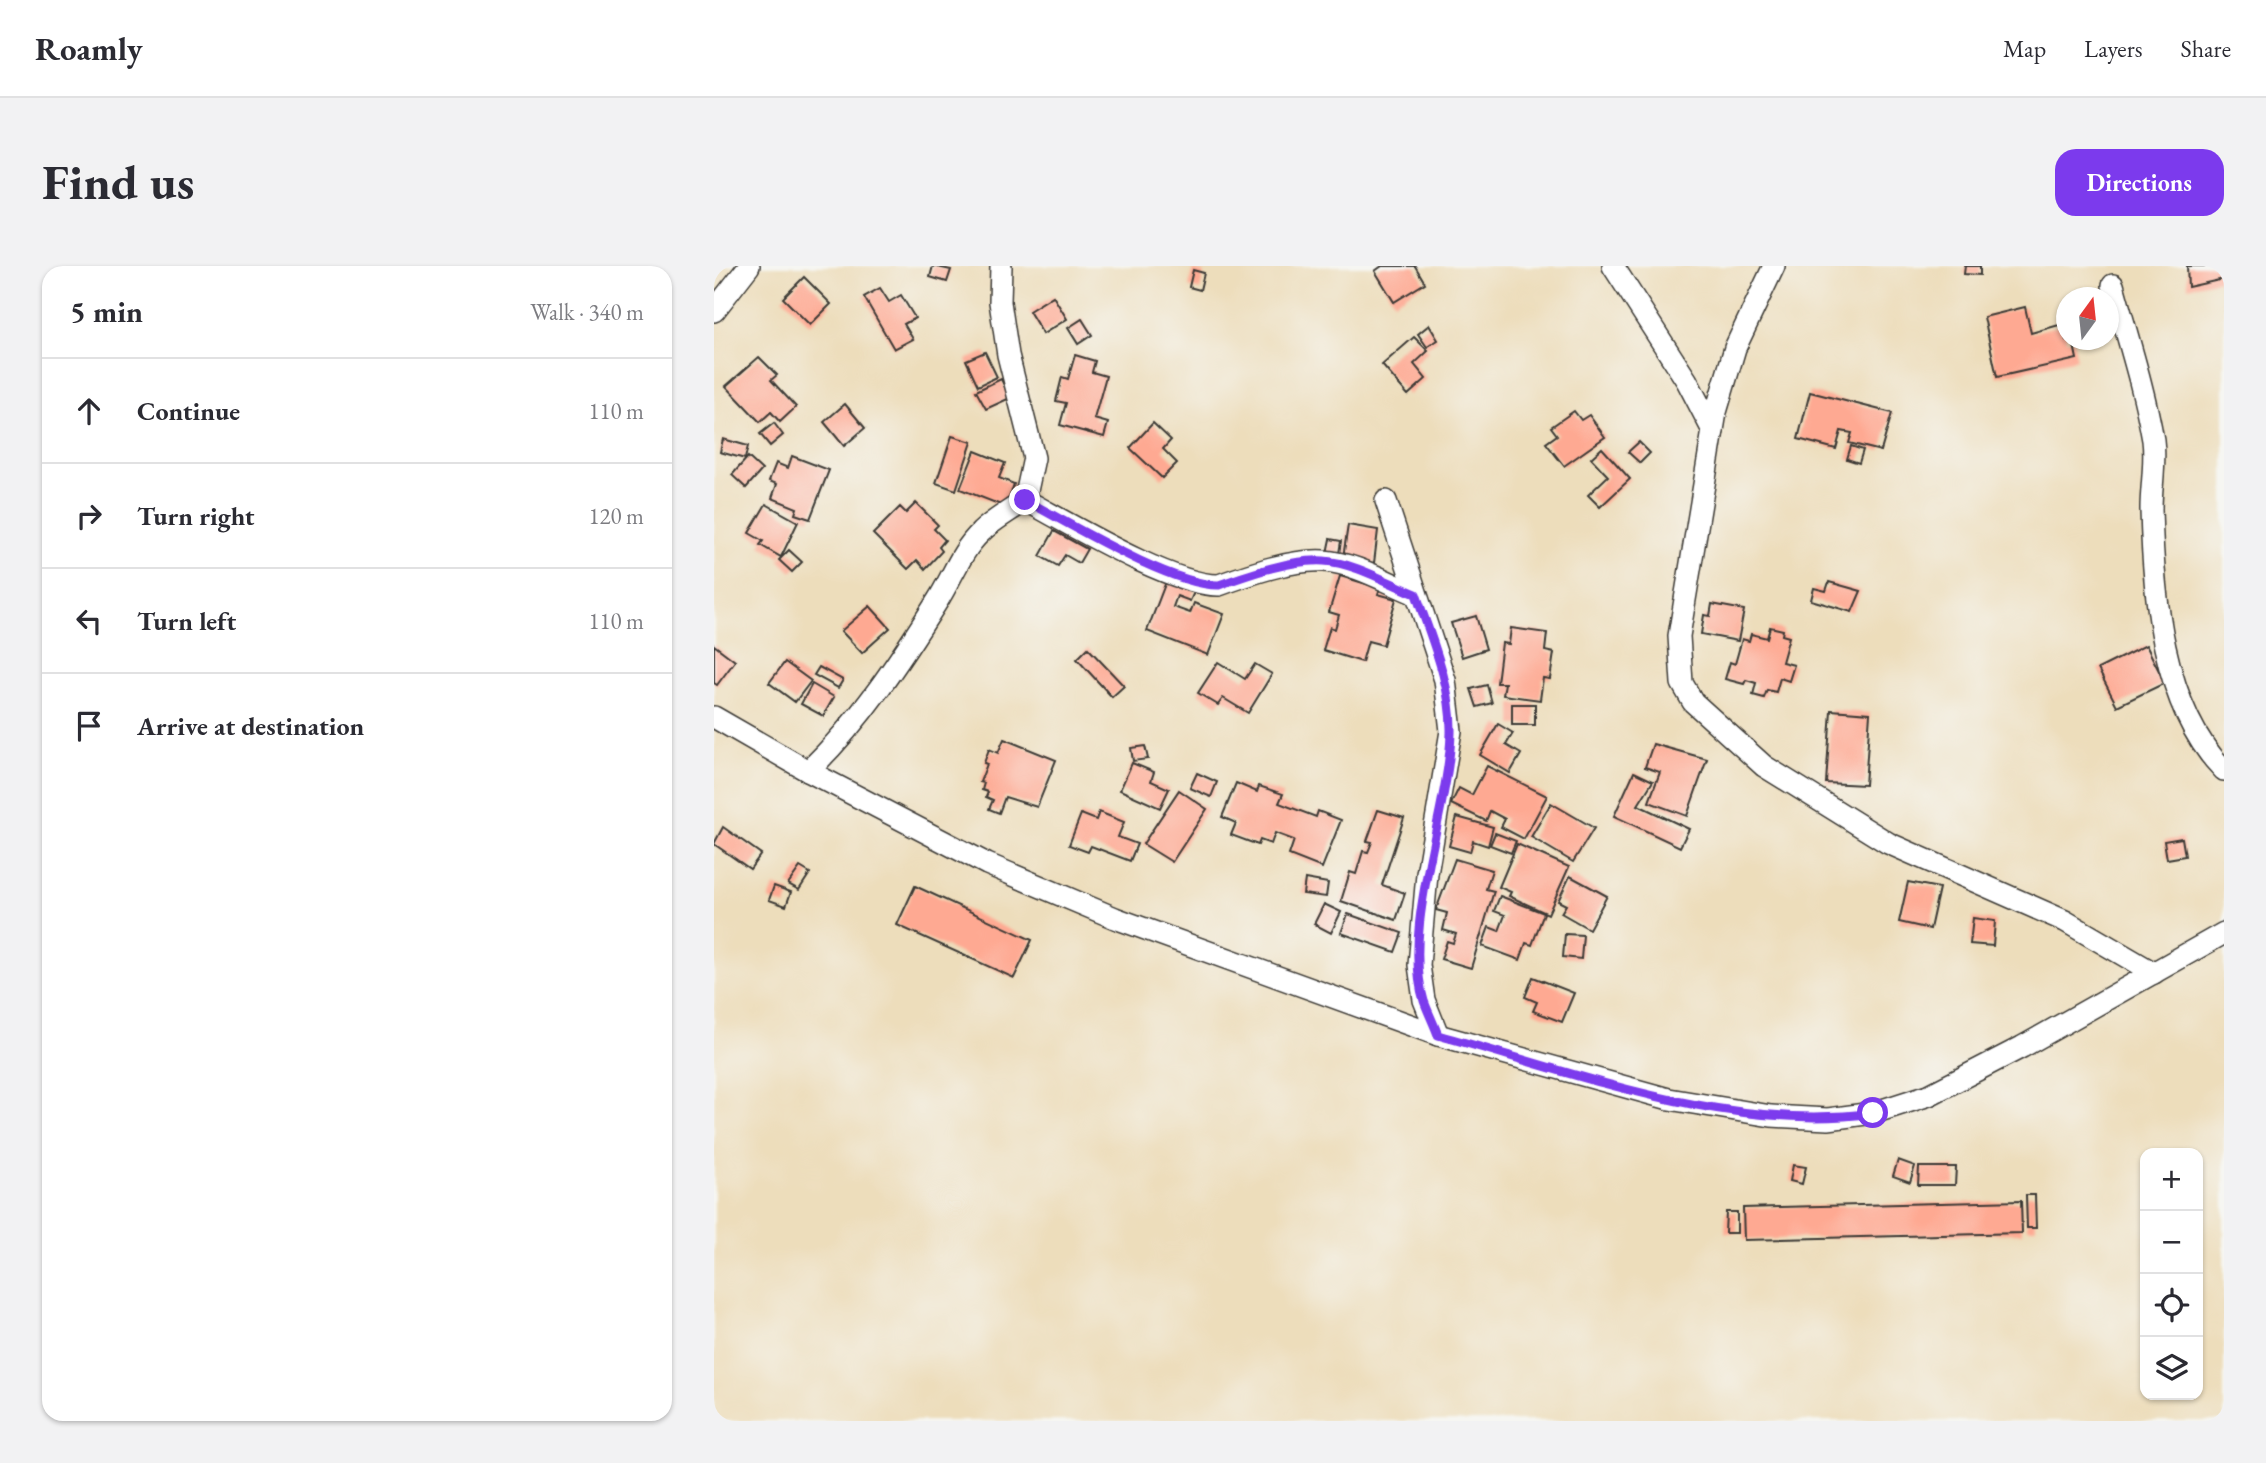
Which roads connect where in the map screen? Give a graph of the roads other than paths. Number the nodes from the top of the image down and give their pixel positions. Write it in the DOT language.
graph roads {
  1 [pos="749,266"];
  2 [pos="1001,266"];
  3 [pos="1613,266"];
  4 [pos="1774,266"];
  5 [pos="2113,285"];
  6 [pos="714,311"];
  7 [pos="1713,431"];
  8 [pos="1025,500"];
  9 [pos="1386,501"];
  10 [pos="1416,594"];
  11 [pos="714,717"];
  12 [pos="2224,770"];
  13 [pos="807,771"];
  14 [pos="2224,933"];
  15 [pos="2154,973"];
  16 [pos="1438,1035"];
  1 -- 6 [label="street"];
  2 -- 8 [label="street"];
  3 -- 7 [label="street"];
  4 -- 7 [label="street"];
  5 -- 12 [label="street"];
  7 -- 15 [label="street"];
  8 -- 10 [label="street"];
  8 -- 13 [label="street"];
  9 -- 10 [label="street"];
  10 -- 16 [label="street"];
  11 -- 13 [label="street"];
  13 -- 16 [label="street"];
  14 -- 15 [label="street"];
  15 -- 16 [label="street"];
}
